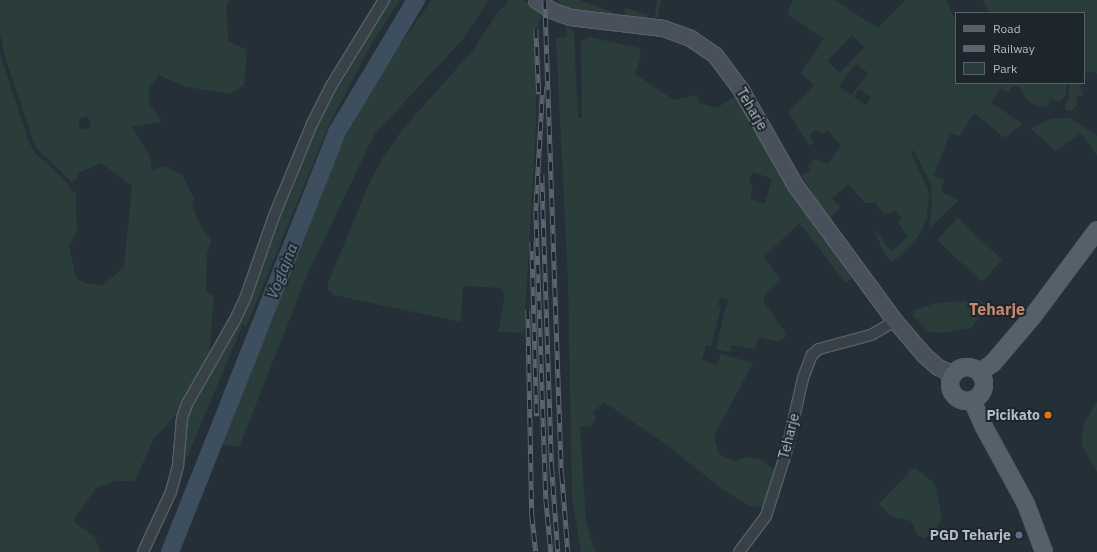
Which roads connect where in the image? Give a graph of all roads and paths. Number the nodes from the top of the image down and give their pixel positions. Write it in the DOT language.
graph roads {
  1 [pos="384,0"];
  2 [pos="536,0"];
  3 [pos="1097,230"];
  4 [pos="895,321"];
  5 [pos="980,372"];
  6 [pos="953,374"];
  7 [pos="972,400"];
  8 [pos="143,552"];
  9 [pos="740,552"];
  10 [pos="1044,552"];
  1 -- 8 [label="street"];
  2 -- 4 [label="street, Teharje"];
  3 -- 5 [label="main road"];
  4 -- 6 [label="street, Teharje"];
  4 -- 9 [label="street, Teharje"];
  5 -- 6 [label="main road"];
  5 -- 7 [label="main road"];
  6 -- 7 [label="main road"];
  7 -- 10 [label="main road"];
}
